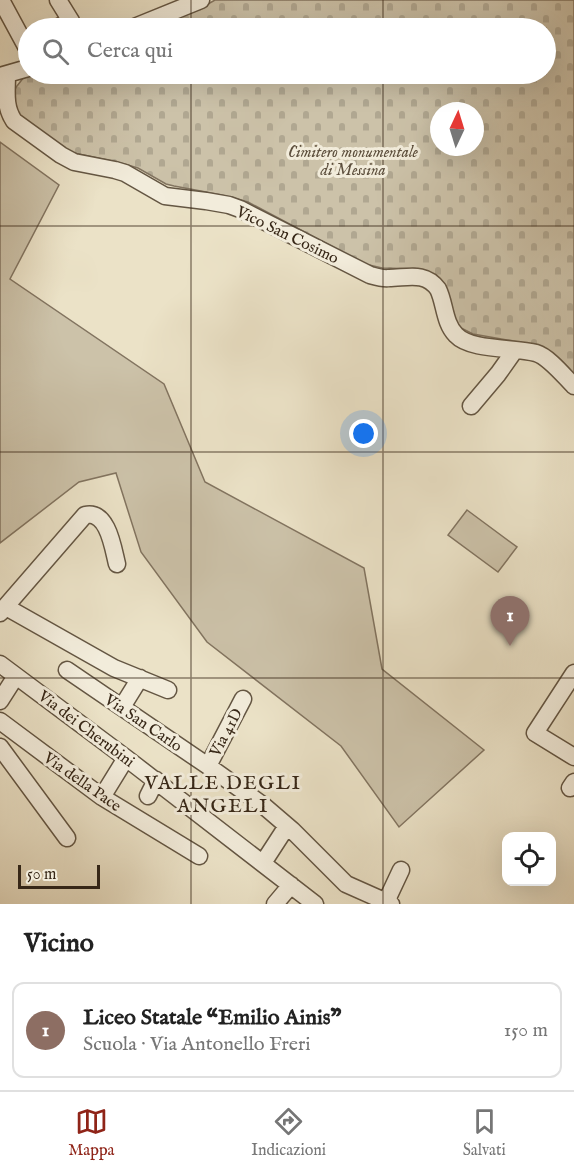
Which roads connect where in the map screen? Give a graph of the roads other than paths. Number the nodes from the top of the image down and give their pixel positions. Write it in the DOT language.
graph roads {
  1 [pos="1,0"];
  2 [pos="58,0"];
  3 [pos="201,0"];
  4 [pos="69,18"];
  5 [pos="157,18"];
  6 [pos="18,31"];
  7 [pos="4,75"];
  8 [pos="515,350"];
  9 [pos="574,386"];
  10 [pos="471,406"];
  11 [pos="117,564"];
  12 [pos="3,610"];
  13 [pos="0,664"];
  14 [pos="67,670"];
  15 [pos="574,673"];
  16 [pos="16,676"];
  17 [pos="140,678"];
  18 [pos="168,690"];
  19 [pos="243,699"];
  20 [pos="0,701"];
  21 [pos="122,706"];
  22 [pos="0,722"];
  23 [pos="0,747"];
  24 [pos="574,757"];
  25 [pos="126,758"];
  26 [pos="208,765"];
  27 [pos="156,780"];
  28 [pos="148,796"];
  29 [pos="102,797"];
  30 [pos="287,826"];
  31 [pos="67,838"];
  32 [pos="200,856"];
  33 [pos="263,863"];
  34 [pos="401,870"];
  35 [pos="291,885"];
  36 [pos="389,903"];
  37 [pos="275,904"];
  38 [pos="315,904"];
  1 -- 6 [label="street"];
  2 -- 4 [label="street"];
  3 -- 5 [label="street"];
  7 -- 8 [label="street, Vico San Cosimo"];
  8 -- 9 [label="street, Vico San Cosimo"];
  8 -- 10 [label="street"];
  11 -- 12 [label="street"];
  12 -- 17 [label="street"];
  13 -- 16 [label="street, Via dei Cherubini"];
  14 -- 21 [label="street, Via San Carlo"];
  15 -- 24 [label="street"];
  16 -- 20 [label="street"];
  16 -- 25 [label="street, Via dei Cherubini"];
  17 -- 18 [label="street"];
  17 -- 21 [label="street"];
  19 -- 26 [label="street, Via 41D"];
  21 -- 26 [label="street, Via San Carlo"];
  22 -- 29 [label="street, Via della Pace"];
  23 -- 31 [label="street"];
  25 -- 27 [label="street, Via dei Cherubini"];
  25 -- 29 [label="street"];
  26 -- 30 [label="street, Via San Carlo"];
  27 -- 28 [label="street"];
  27 -- 33 [label="street, Via dei Cherubini"];
  29 -- 32 [label="street, Via della Pace"];
  30 -- 33 [label="street"];
  30 -- 36 [label="street, Via San Carlo"];
  33 -- 35 [label="street, Via dei Cherubini"];
  34 -- 36 [label="street"];
  35 -- 37 [label="street"];
  35 -- 38 [label="street, Via dei Cherubini"];
}
